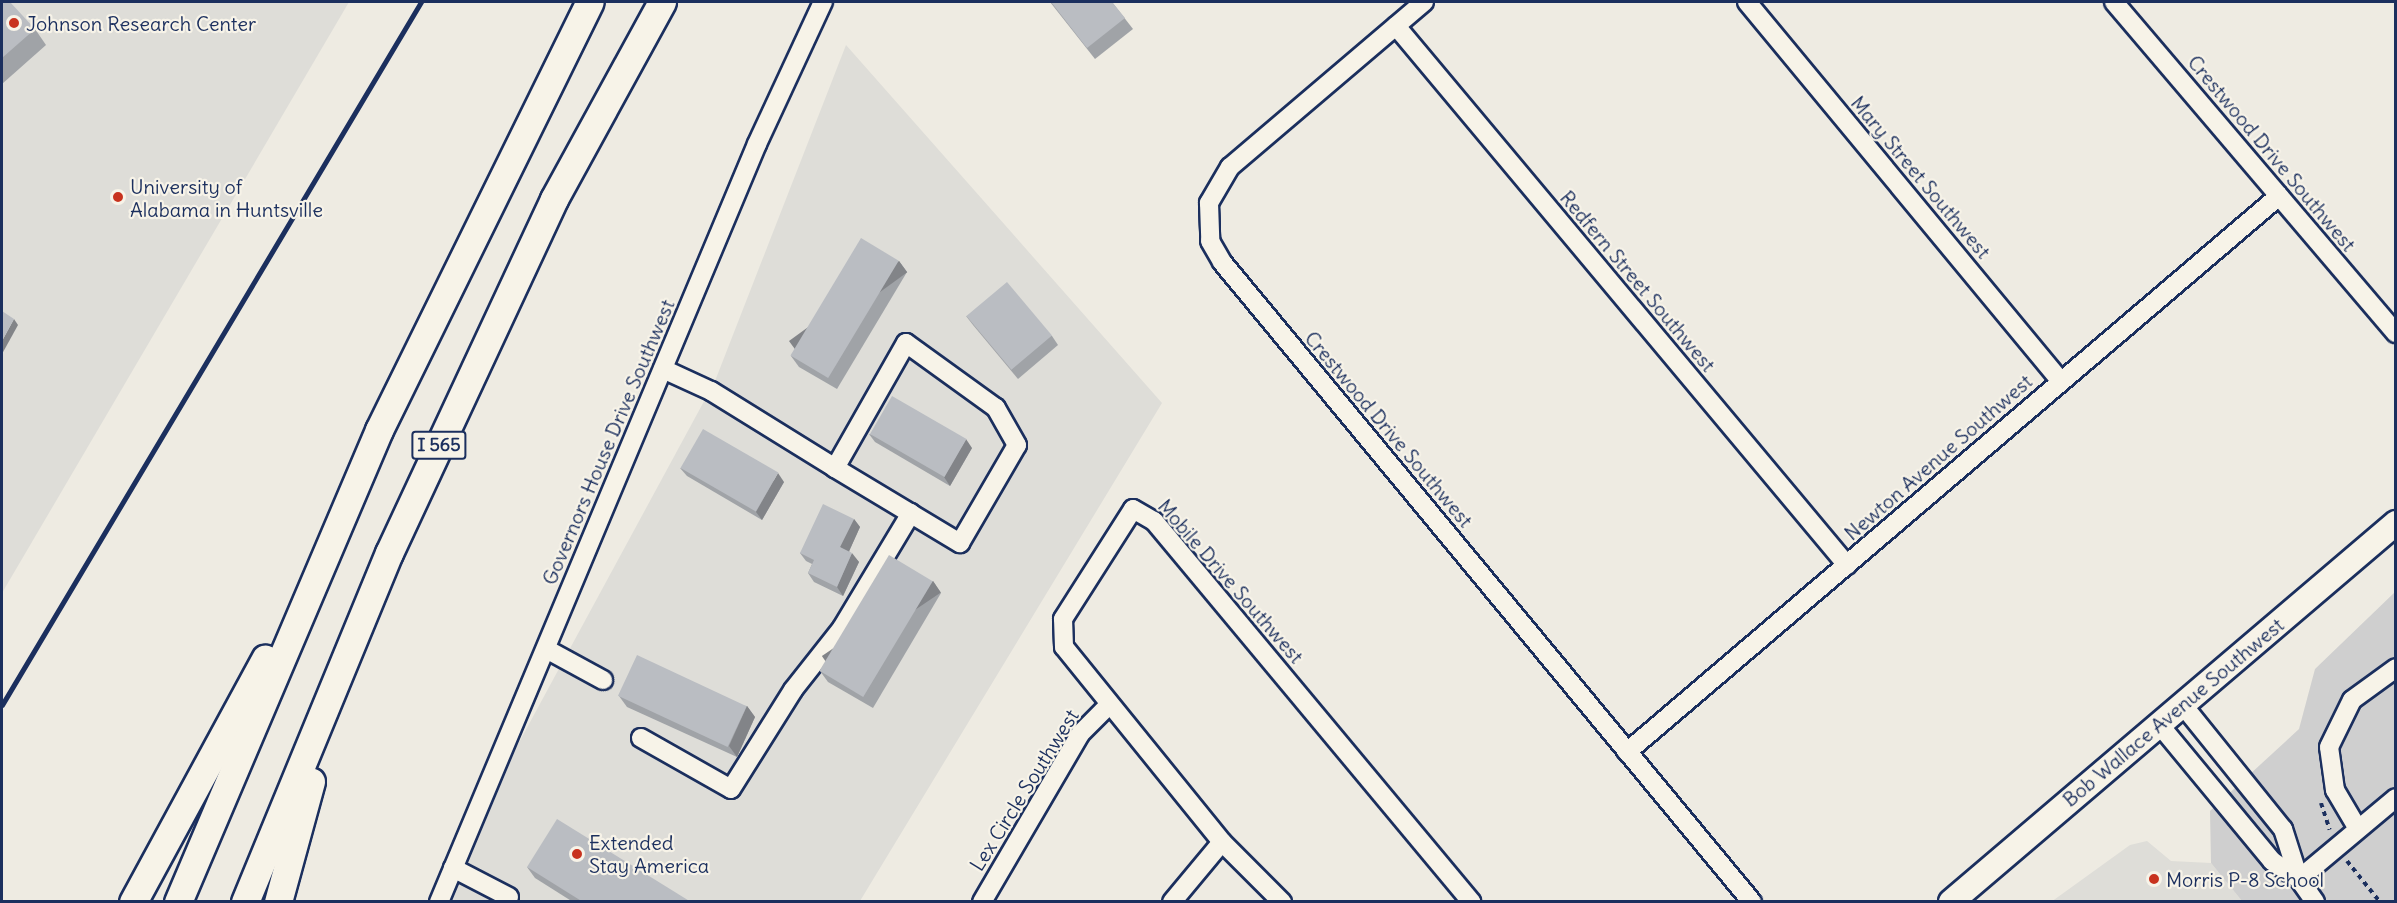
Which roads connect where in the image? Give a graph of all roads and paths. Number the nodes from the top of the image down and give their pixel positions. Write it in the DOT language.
graph roads {
  1 [pos="590,2"];
  2 [pos="662,2"];
  3 [pos="823,2"];
  4 [pos="1424,2"];
  5 [pos="1747,2"];
  6 [pos="2114,2"];
  7 [pos="1396,26"];
  8 [pos="2279,196"];
  9 [pos="2396,333"];
  10 [pos="663,369"];
  11 [pos="2061,381"];
  12 [pos="835,468"];
  13 [pos="911,513"];
  14 [pos="2396,523"];
  15 [pos="321,562"];
  16 [pos="1847,565"];
  17 [pos="546,649"];
  18 [pos="2396,668"];
  19 [pos="603,680"];
  20 [pos="338,681"];
  21 [pos="2182,704"];
  22 [pos="1108,706"];
  23 [pos="2158,723"];
  24 [pos="641,738"];
  25 [pos="1627,752"];
  26 [pos="2236,769"];
  27 [pos="2212,789"];
  28 [pos="2396,798"];
  29 [pos="2358,829"];
  30 [pos="1222,843"];
  31 [pos="2343,856"];
  32 [pos="453,868"];
  33 [pos="2299,879"];
  34 [pos="509,897"];
  35 [pos="133,902"];
  36 [pos="178,902"];
  37 [pos="245,902"];
  38 [pos="278,902"];
  39 [pos="439,902"];
  40 [pos="982,902"];
  41 [pos="1172,902"];
  42 [pos="1282,902"];
  43 [pos="1471,902"];
  44 [pos="1752,902"];
  45 [pos="1951,902"];
  46 [pos="2315,902"];
  47 [pos="2380,902"];
  1 -- 15 [label="highway, I 565"];
  2 -- 20 [label="highway, I 565"];
  3 -- 10 [label="street, Governors House Drive Southwest"];
  4 -- 7 [label="street, Crestwood Drive Southwest"];
  5 -- 11 [label="street, Mary Street Southwest"];
  6 -- 8 [label="street, Crestwood Drive Southwest"];
  7 -- 16 [label="street, Redfern Street Southwest"];
  7 -- 25 [label="street, Crestwood Drive Southwest"];
  8 -- 9 [label="street, Crestwood Drive Southwest"];
  8 -- 11 [label="street, Newton Avenue Southwest"];
  10 -- 12 [label="street"];
  10 -- 17 [label="street, Governors House Drive Southwest"];
  11 -- 16 [label="street, Newton Avenue Southwest"];
  12 -- 13 [label="street"];
  12 -- 13 [label="street"];
  13 -- 24 [label="street"];
  14 -- 21 [label="main road, Bob Wallace Avenue Southwest"];
  15 -- 35 [label="highway"];
  15 -- 36 [label="highway, I 565"];
  16 -- 25 [label="street, Newton Avenue Southwest"];
  17 -- 19 [label="street"];
  17 -- 32 [label="street, Governors House Drive Southwest"];
  18 -- 29 [label="street"];
  20 -- 37 [label="highway, I 565"];
  20 -- 38 [label="highway"];
  21 -- 23 [label="main road, Bob Wallace Avenue Southwest"];
  21 -- 26 [label="street"];
  22 -- 30 [label="street, Mobile Drive Southwest"];
  22 -- 40 [label="street, Lex Circle Southwest"];
  22 -- 43 [label="street, Mobile Drive Southwest"];
  23 -- 27 [label="street"];
  23 -- 45 [label="main road, Bob Wallace Avenue Southwest"];
  25 -- 44 [label="street, Crestwood Drive Southwest"];
  26 -- 27 [label="street"];
  26 -- 33 [label="street"];
  27 -- 33 [label="street"];
  28 -- 29 [label="street"];
  29 -- 33 [label="street"];
  30 -- 41 [label="street"];
  30 -- 42 [label="street, Mobile Drive Southwest"];
  31 -- 47 [label="path"];
  32 -- 34 [label="street"];
  32 -- 39 [label="street, Governors House Drive Southwest"];
  33 -- 46 [label="street"];
}
